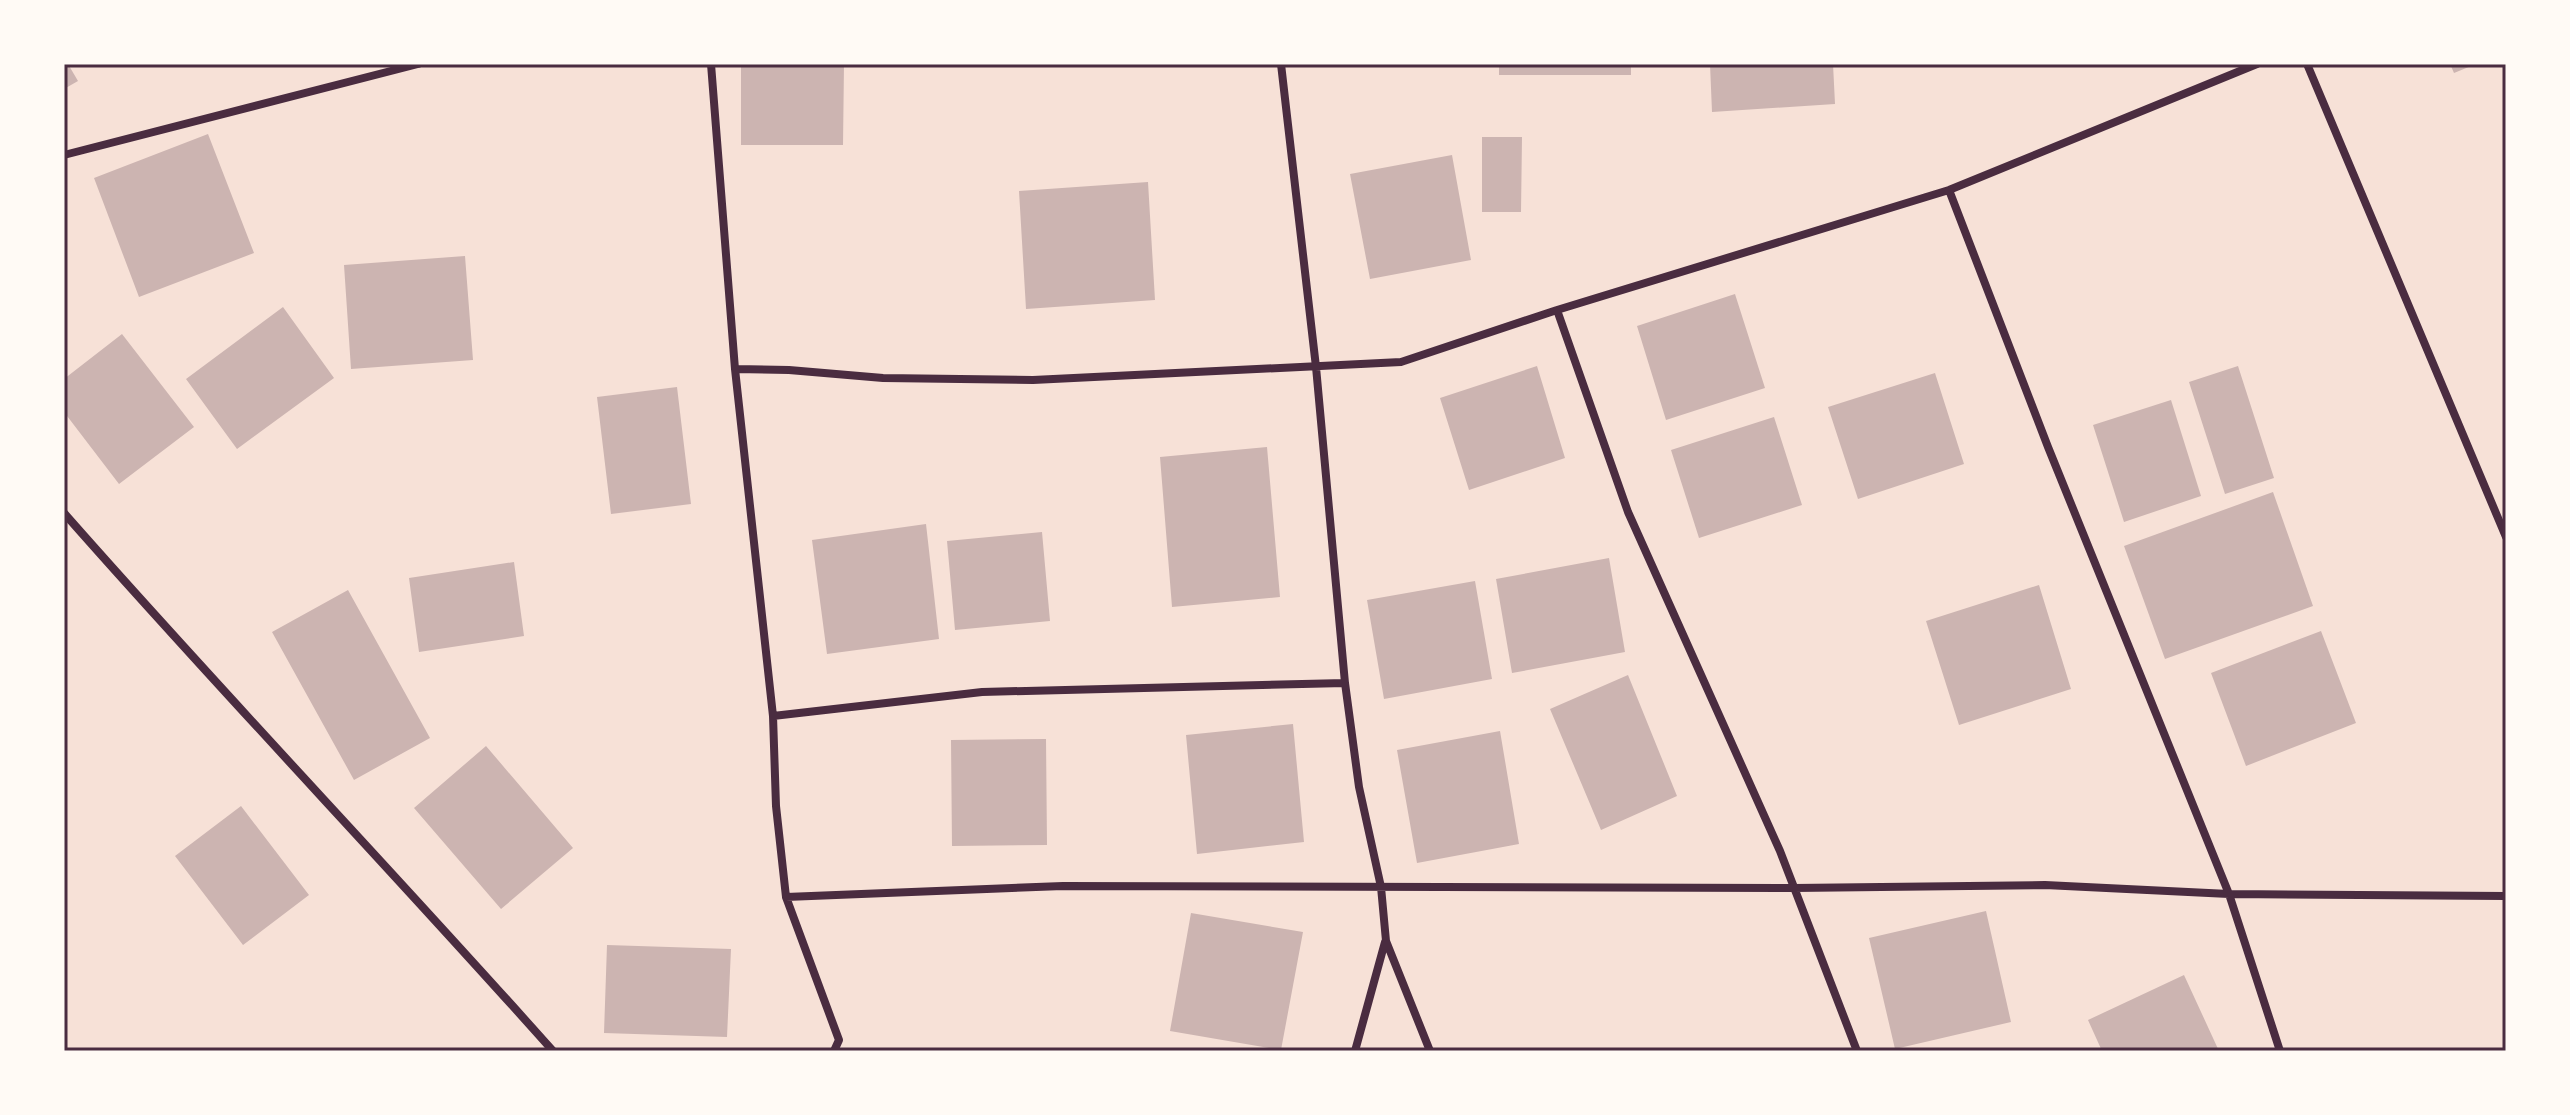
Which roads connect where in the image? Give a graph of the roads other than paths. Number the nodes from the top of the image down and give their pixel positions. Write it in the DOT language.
graph roads {
  1 [pos="418,64"];
  2 [pos="711,64"];
  3 [pos="1281,64"];
  4 [pos="2257,64"];
  5 [pos="2307,64"];
  6 [pos="64,155"];
  7 [pos="1949,190"];
  8 [pos="1557,310"];
  9 [pos="1316,367"];
  10 [pos="735,369"];
  11 [pos="64,513"];
  12 [pos="2506,537"];
  13 [pos="1345,683"];
  14 [pos="773,716"];
  15 [pos="1381,887"];
  16 [pos="1794,888"];
  17 [pos="2229,894"];
  18 [pos="2506,896"];
  19 [pos="786,897"];
  20 [pos="1386,941"];
  21 [pos="839,1040"];
  22 [pos="553,1051"];
  23 [pos="834,1051"];
  24 [pos="844,1051"];
  25 [pos="1355,1051"];
  26 [pos="1430,1051"];
  27 [pos="1857,1051"];
  28 [pos="2280,1051"];
  1 -- 6 [label="street"];
  2 -- 10 [label="street"];
  3 -- 9 [label="street"];
  4 -- 7 [label="street"];
  5 -- 12 [label="street"];
  7 -- 8 [label="street"];
  7 -- 17 [label="street"];
  8 -- 9 [label="street"];
  8 -- 16 [label="street"];
  9 -- 10 [label="street"];
  9 -- 13 [label="street"];
  10 -- 14 [label="street"];
  11 -- 22 [label="street"];
  13 -- 14 [label="street"];
  13 -- 15 [label="street"];
  14 -- 19 [label="street"];
  15 -- 16 [label="street"];
  15 -- 19 [label="street"];
  15 -- 20 [label="street"];
  16 -- 17 [label="street"];
  16 -- 27 [label="street"];
  17 -- 18 [label="street"];
  17 -- 28 [label="street"];
  19 -- 21 [label="street"];
  20 -- 25 [label="street"];
  20 -- 26 [label="street"];
  21 -- 23 [label="street"];
  21 -- 24 [label="street"];
}
